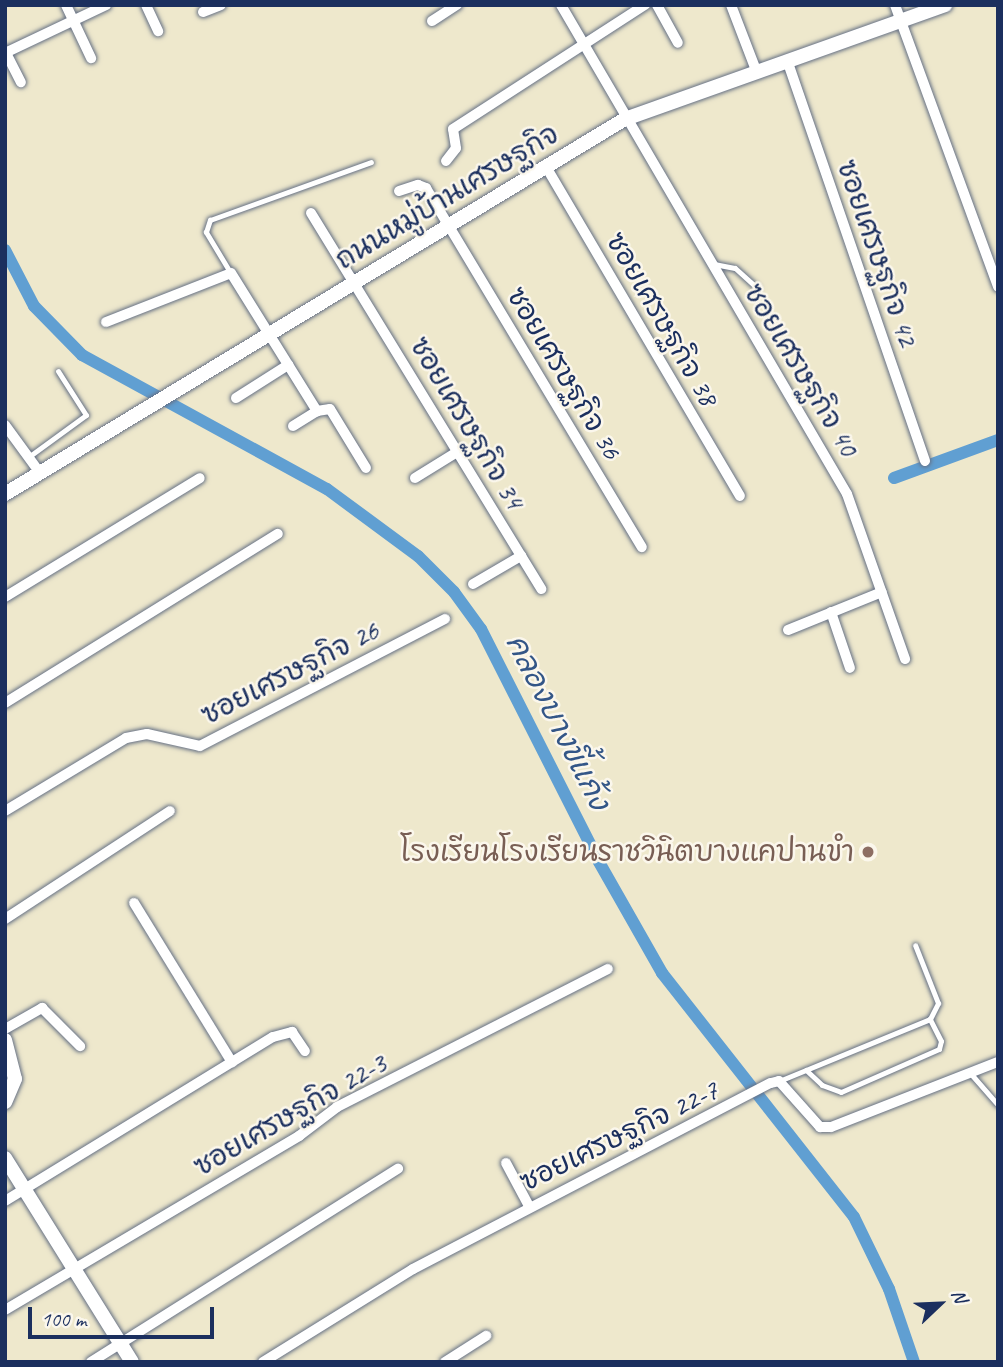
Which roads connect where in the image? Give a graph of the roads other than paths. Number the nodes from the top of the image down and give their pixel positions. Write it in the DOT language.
graph roads {
  1 [pos="66,5"];
  2 [pos="106,5"];
  3 [pos="146,5"];
  4 [pos="221,5"];
  5 [pos="457,5"];
  6 [pos="561,5"];
  7 [pos="645,5"];
  8 [pos="657,5"];
  9 [pos="731,5"];
  10 [pos="895,5"];
  11 [pos="945,5"];
  12 [pos="203,12"];
  13 [pos="74,20"];
  14 [pos="901,20"];
  15 [pos="432,21"];
  16 [pos="158,31"];
  17 [pos="678,43"];
  18 [pos="585,46"];
  19 [pos="6,52"];
  20 [pos="91,58"];
  21 [pos="787,60"];
  22 [pos="756,69"];
  23 [pos="21,82"];
  24 [pos="625,119"];
  25 [pos="446,161"];
  26 [pos="371,162"];
  27 [pos="545,165"];
  28 [pos="399,191"];
  29 [pos="311,214"];
  30 [pos="447,223"];
  31 [pos="712,265"];
  32 [pos="231,273"];
  33 [pos="355,281"];
  34 [pos="998,287"];
  35 [pos="757,288"];
  36 [pos="106,322"];
  37 [pos="270,334"];
  38 [pos="288,365"];
  39 [pos="58,371"];
  40 [pos="236,398"];
  41 [pos="317,411"];
  42 [pos="5,425"];
  43 [pos="293,426"];
  44 [pos="457,452"];
  45 [pos="27,458"];
  46 [pos="925,461"];
  47 [pos="366,468"];
  48 [pos="40,473"];
  49 [pos="200,478"];
  50 [pos="415,478"];
  51 [pos="5,494"];
  52 [pos="740,496"];
  53 [pos="278,534"];
  54 [pos="642,547"];
  55 [pos="521,556"];
  56 [pos="473,584"];
  57 [pos="541,589"];
  58 [pos="881,592"];
  59 [pos="5,597"];
  60 [pos="831,612"];
  61 [pos="445,619"];
  62 [pos="788,630"];
  63 [pos="905,659"];
  64 [pos="850,668"];
  65 [pos="5,703"];
  66 [pos="5,811"];
  67 [pos="170,811"];
  68 [pos="134,903"];
  69 [pos="5,919"];
  70 [pos="915,945"];
  71 [pos="608,970"];
  72 [pos="930,1020"];
  73 [pos="5,1029"];
  74 [pos="5,1040"];
  75 [pos="80,1046"];
  76 [pos="305,1051"];
  77 [pos="232,1062"];
  78 [pos="998,1062"];
  79 [pos="806,1070"];
  80 [pos="971,1074"];
  81 [pos="775,1082"];
  82 [pos="5,1102"];
  83 [pos="998,1105"];
  84 [pos="5,1158"];
  85 [pos="506,1163"];
  86 [pos="398,1170"];
  87 [pos="24,1189"];
  88 [pos="5,1201"];
  89 [pos="529,1206"];
  90 [pos="73,1268"];
  91 [pos="5,1310"];
  92 [pos="486,1336"];
  93 [pos="121,1344"];
  94 [pos="91,1362"];
  95 [pos="132,1362"];
  96 [pos="263,1362"];
  97 [pos="445,1362"];
  1 -- 13 [label="street"];
  2 -- 13 [label="street"];
  3 -- 16 [label="street"];
  4 -- 12 [label="street"];
  5 -- 15 [label="street"];
  6 -- 18 [label="street, ซอยเศรษฐกิจ 40"];
  7 -- 18 [label="street"];
  8 -- 17 [label="street"];
  9 -- 22 [label="street"];
  10 -- 14 [label="street"];
  11 -- 14 [label="street, ถนนหมู่บ้านเศรษฐกิจ"];
  13 -- 19 [label="street"];
  13 -- 20 [label="street"];
  14 -- 21 [label="street, ถนนหมู่บ้านเศรษฐกิจ"];
  14 -- 34 [label="street"];
  18 -- 24 [label="street, ซอยเศรษฐกิจ 40"];
  18 -- 25 [label="street"];
  19 -- 23 [label="street"];
  21 -- 22 [label="street, ถนนหมู่บ้านเศรษฐกิจ"];
  21 -- 46 [label="street, ซอยเศรษฐกิจ 42"];
  22 -- 24 [label="street, ถนนหมู่บ้านเศรษฐกิจ"];
  24 -- 27 [label="street, ถนนหมู่บ้านเศรษฐกิจ"];
  24 -- 31 [label="street, ซอยเศรษฐกิจ 40"];
  26 -- 32 [label="lane"];
  27 -- 30 [label="street, ถนนหมู่บ้านเศรษฐกิจ"];
  27 -- 52 [label="street, ซอยเศรษฐกิจ 38"];
  28 -- 30 [label="street, ซอยเศรษฐกิจ 36"];
  29 -- 33 [label="street, ซอยเศรษฐกิจ 34"];
  30 -- 33 [label="street, ถนนหมู่บ้านเศรษฐกิจ"];
  30 -- 54 [label="street, ซอยเศรษฐกิจ 36"];
  31 -- 35 [label="lane"];
  31 -- 58 [label="street, ซอยเศรษฐกิจ 40"];
  32 -- 36 [label="street"];
  32 -- 37 [label="street"];
  33 -- 37 [label="street, ถนนหมู่บ้านเศรษฐกิจ"];
  33 -- 44 [label="street, ซอยเศรษฐกิจ 34"];
  37 -- 38 [label="street"];
  37 -- 48 [label="street, ถนนหมู่บ้านเศรษฐกิจ"];
  38 -- 40 [label="street"];
  38 -- 41 [label="street"];
  39 -- 45 [label="lane"];
  41 -- 43 [label="street"];
  41 -- 47 [label="street"];
  42 -- 45 [label="street"];
  44 -- 50 [label="street"];
  44 -- 55 [label="street, ซอยเศรษฐกิจ 34"];
  45 -- 48 [label="street"];
  48 -- 51 [label="street, ถนนหมู่บ้านเศรษฐกิจ"];
  49 -- 59 [label="street"];
  53 -- 65 [label="street"];
  55 -- 56 [label="street"];
  55 -- 57 [label="street, ซอยเศรษฐกิจ 34"];
  58 -- 60 [label="street"];
  58 -- 63 [label="street, ซอยเศรษฐกิจ 40"];
  60 -- 62 [label="street"];
  60 -- 64 [label="street"];
  61 -- 66 [label="street, ซอยเศรษฐกิจ 26"];
  67 -- 69 [label="street"];
  68 -- 77 [label="street"];
  70 -- 72 [label="lane"];
  71 -- 90 [label="street, ซอยเศรษฐกิจ 22-3"];
  72 -- 79 [label="lane"];
  72 -- 79 [label="lane"];
  73 -- 75 [label="street"];
  74 -- 82 [label="street"];
  76 -- 77 [label="street"];
  77 -- 87 [label="street"];
  78 -- 80 [label="street"];
  79 -- 81 [label="lane"];
  80 -- 81 [label="street"];
  80 -- 83 [label="lane"];
  81 -- 89 [label="street, ซอยเศรษฐกิจ 22-7"];
  84 -- 87 [label="street"];
  85 -- 89 [label="street"];
  86 -- 93 [label="street"];
  87 -- 88 [label="street"];
  87 -- 90 [label="street"];
  89 -- 96 [label="street, ซอยเศรษฐกิจ 22-7"];
  90 -- 91 [label="street, ซอยเศรษฐกิจ 22-3"];
  90 -- 93 [label="street"];
  92 -- 97 [label="street"];
  93 -- 94 [label="street"];
  93 -- 95 [label="street"];
}
